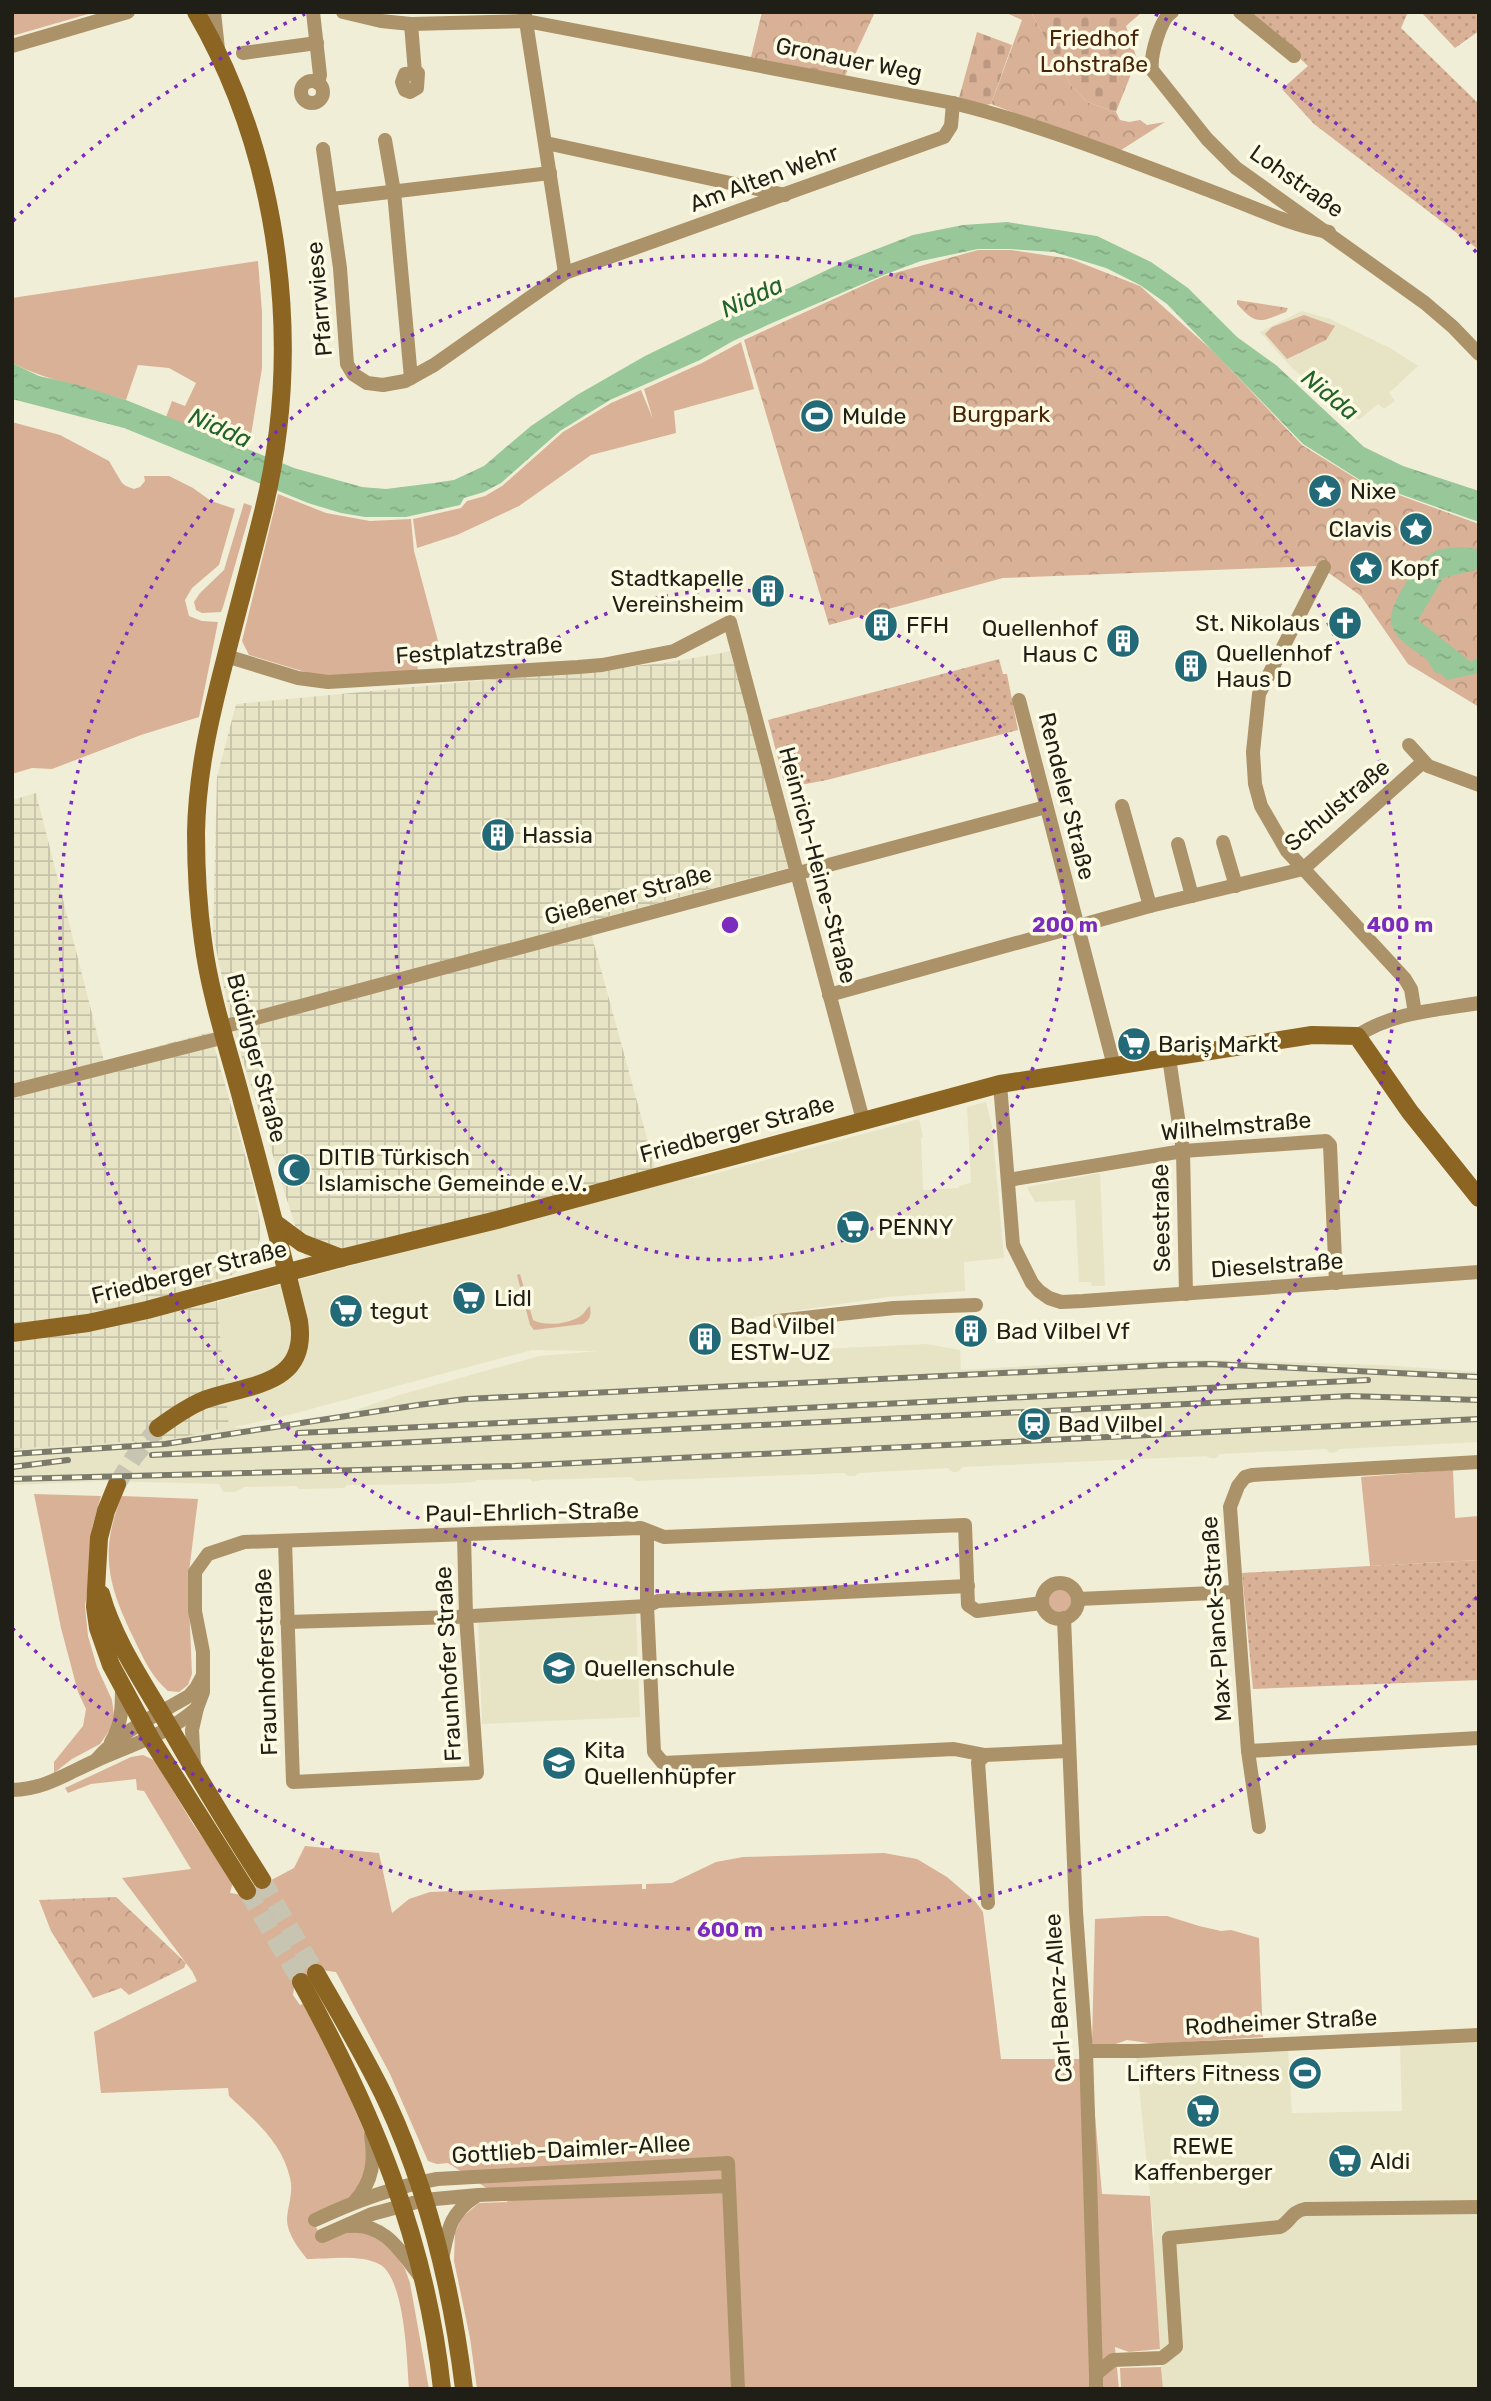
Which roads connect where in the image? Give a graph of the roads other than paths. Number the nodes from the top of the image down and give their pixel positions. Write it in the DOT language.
graph roads {
  1 [pos="128,12"];
  2 [pos="196,12"];
  3 [pos="214,12"];
  4 [pos="313,12"];
  5 [pos="343,12"];
  6 [pos="1172,12"];
  7 [pos="1240,12"];
  8 [pos="525,17"];
  9 [pos="411,23"];
  10 [pos="317,43"];
  11 [pos="12,46"];
  12 [pos="243,53"];
  13 [pos="219,54"];
  14 [pos="1294,57"];
  15 [pos="415,73"];
  16 [pos="318,83"];
  17 [pos="953,103"];
  18 [pos="385,140"];
  19 [pos="546,143"];
  20 [pos="323,149"];
  21 [pos="551,173"];
  22 [pos="394,192"];
  23 [pos="786,195"];
  24 [pos="331,199"];
  25 [pos="1329,232"];
  26 [pos="565,273"];
  27 [pos="1479,354"];
  28 [pos="411,378"];
  29 [pos="1324,567"];
  30 [pos="730,622"];
  31 [pos="226,656"];
  32 [pos="1019,700"];
  33 [pos="1409,745"];
  34 [pos="1423,761"];
  35 [pos="1479,785"];
  36 [pos="1122,806"];
  37 [pos="1046,807"];
  38 [pos="1223,842"];
  39 [pos="1178,844"];
  40 [pos="1303,869"];
  41 [pos="797,873"];
  42 [pos="1236,886"];
  43 [pos="1192,896"];
  44 [pos="1150,906"];
  45 [pos="1077,927"];
  46 [pos="829,995"];
  47 [pos="1479,1003"];
  48 [pos="1415,1013"];
  49 [pos="223,1032"];
  50 [pos="1357,1036"];
  51 [pos="1168,1058"];
  52 [pos="1114,1066"];
  53 [pos="1000,1084"];
  54 [pos="12,1091"];
  55 [pos="863,1120"];
  56 [pos="1183,1151"];
  57 [pos="1451,1163"];
  58 [pos="1008,1180"];
  59 [pos="1479,1190"];
  60 [pos="1479,1198"];
  61 [pos="275,1223"];
  62 [pos="341,1258"];
  63 [pos="1479,1272"];
  64 [pos="287,1273"];
  65 [pos="1336,1283"];
  66 [pos="1186,1294"];
  67 [pos="976,1304"];
  68 [pos="777,1321"];
  69 [pos="12,1333"];
  70 [pos="158,1428"];
  71 [pos="1479,1462"];
  72 [pos="117,1484"];
  73 [pos="647,1531"];
  74 [pos="464,1535"];
  75 [pos="285,1541"];
  76 [pos="98,1580"];
  77 [pos="968,1586"];
  78 [pos="1236,1592"];
  79 [pos="1078,1599"];
  80 [pos="1042,1603"];
  81 [pos="647,1606"];
  82 [pos="466,1616"];
  83 [pos="1064,1619"];
  84 [pos="287,1622"];
  85 [pos="203,1676"];
  86 [pos="122,1686"];
  87 [pos="197,1708"];
  88 [pos="160,1712"];
  89 [pos="170,1728"];
  90 [pos="146,1731"];
  91 [pos="1479,1738"];
  92 [pos="111,1743"];
  93 [pos="1068,1751"];
  94 [pos="1248,1751"];
  95 [pos="981,1759"];
  96 [pos="95,1761"];
  97 [pos="195,1773"];
  98 [pos="293,1782"];
  99 [pos="12,1790"];
  100 [pos="1259,1828"];
  101 [pos="262,1880"];
  102 [pos="247,1891"];
  103 [pos="988,1903"];
  104 [pos="1479,2035"];
  105 [pos="1086,2051"];
  106 [pos="367,2110"];
  107 [pos="729,2186"];
  108 [pos="421,2191"];
  109 [pos="400,2195"];
  110 [pos="478,2195"];
  111 [pos="355,2201"];
  112 [pos="1479,2207"];
  113 [pos="315,2220"];
  114 [pos="341,2227"];
  115 [pos="322,2236"];
  116 [pos="442,2261"];
  117 [pos="423,2280"];
  118 [pos="1096,2381"];
  119 [pos="442,2389"];
  120 [pos="464,2389"];
  121 [pos="738,2389"];
  1 -- 11 [label="street"];
  2 -- 13 [label="main road, Büdinger Straße"];
  3 -- 13 [label="street"];
  4 -- 10 [label="street"];
  5 -- 9 [label="street, Gronauer Weg"];
  6 -- 25 [label="street, Lohstraße"];
  7 -- 14 [label="street"];
  8 -- 9 [label="street, Gronauer Weg"];
  8 -- 17 [label="street, Gronauer Weg"];
  8 -- 19 [label="street"];
  9 -- 15 [label="street"];
  10 -- 12 [label="street"];
  10 -- 16 [label="street"];
  13 -- 31 [label="main road, Büdinger Straße"];
  17 -- 23 [label="street, Am Alten Wehr"];
  17 -- 25 [label="street, Gronauer Weg"];
  18 -- 22 [label="street"];
  19 -- 21 [label="street"];
  19 -- 23 [label="street"];
  20 -- 24 [label="street, Pfarrwiese"];
  21 -- 22 [label="street"];
  21 -- 26 [label="street"];
  22 -- 24 [label="street"];
  22 -- 28 [label="street"];
  23 -- 26 [label="street, Am Alten Wehr"];
  24 -- 28 [label="street, Pfarrwiese"];
  25 -- 27 [label="street, Lohstraße"];
  26 -- 28 [label="street, Pfarrwiese"];
  29 -- 40 [label="street"];
  30 -- 31 [label="street, Festplatzstraße"];
  30 -- 41 [label="street, Heinrich-Heine-Straße"];
  31 -- 49 [label="main road, Büdinger Straße"];
  32 -- 37 [label="street, Rendeler Straße"];
  33 -- 34 [label="street, Schulstraße"];
  34 -- 35 [label="street, Schulstraße"];
  34 -- 40 [label="street, Schulstraße"];
  36 -- 44 [label="street"];
  37 -- 41 [label="street, Gießener Straße"];
  37 -- 45 [label="street, Rendeler Straße"];
  38 -- 42 [label="street"];
  39 -- 43 [label="street"];
  40 -- 42 [label="street, Schulstraße"];
  40 -- 48 [label="street"];
  41 -- 46 [label="street, Heinrich-Heine-Straße"];
  41 -- 49 [label="street, Gießener Straße"];
  42 -- 43 [label="street, Schulstraße"];
  43 -- 44 [label="street, Schulstraße"];
  44 -- 45 [label="street, Schulstraße"];
  45 -- 46 [label="street, Schulstraße"];
  45 -- 52 [label="street, Rendeler Straße"];
  46 -- 55 [label="street, Heinrich-Heine-Straße"];
  47 -- 48 [label="street, Friedberger Straße"];
  48 -- 50 [label="street, Friedberger Straße"];
  49 -- 54 [label="street, Gießener Straße"];
  49 -- 61 [label="main road, Büdinger Straße"];
  50 -- 51 [label="main road, Friedberger Straße"];
  50 -- 57 [label="main road"];
  51 -- 52 [label="main road, Friedberger Straße"];
  51 -- 56 [label="street, Seestraße"];
  52 -- 53 [label="main road, Friedberger Straße"];
  53 -- 55 [label="main road, Friedberger Straße"];
  53 -- 58 [label="street, Dieselstraße"];
  55 -- 62 [label="main road, Friedberger Straße"];
  56 -- 58 [label="street, Wilhelmstraße"];
  56 -- 65 [label="street, Wilhelmstraße"];
  56 -- 66 [label="street, Seestraße"];
  57 -- 59 [label="main road"];
  57 -- 60 [label="main road"];
  58 -- 66 [label="street, Dieselstraße"];
  61 -- 62 [label="main road"];
  61 -- 64 [label="main road, Büdinger Straße"];
  62 -- 64 [label="main road, Friedberger Straße"];
  63 -- 65 [label="street, Dieselstraße"];
  64 -- 69 [label="main road, Friedberger Straße"];
  64 -- 70 [label="main road, Büdinger Straße"];
  65 -- 66 [label="street, Dieselstraße"];
  67 -- 68 [label="street"];
  71 -- 78 [label="street, Max-Planck-Straße"];
  72 -- 76 [label="main road"];
  73 -- 74 [label="street, Paul-Ehrlich-Straße"];
  73 -- 77 [label="street, Paul-Ehrlich-Straße"];
  73 -- 81 [label="street"];
  74 -- 75 [label="street, Paul-Ehrlich-Straße"];
  74 -- 82 [label="street, Fraunhofer Straße"];
  75 -- 84 [label="street, Fraunhoferstraße"];
  75 -- 85 [label="street, Paul-Ehrlich-Straße"];
  76 -- 86 [label="main road"];
  76 -- 88 [label="main road"];
  77 -- 80 [label="street, Paul-Ehrlich-Straße"];
  77 -- 81 [label="street"];
  78 -- 79 [label="street"];
  78 -- 94 [label="street, Max-Planck-Straße"];
  79 -- 80 [label="street"];
  79 -- 83 [label="street"];
  80 -- 83 [label="street"];
  81 -- 82 [label="street"];
  81 -- 95 [label="street"];
  82 -- 84 [label="street"];
  82 -- 98 [label="street, Fraunhofer Straße"];
  83 -- 93 [label="street, Carl-Benz-Allee"];
  84 -- 98 [label="street, Fraunhoferstraße"];
  85 -- 87 [label="street, Paul-Ehrlich-Straße"];
  85 -- 88 [label="street"];
  86 -- 90 [label="main road"];
  86 -- 92 [label="street"];
  87 -- 89 [label="street"];
  87 -- 97 [label="street, Paul-Ehrlich-Straße"];
  88 -- 89 [label="main road"];
  88 -- 90 [label="street"];
  89 -- 90 [label="street"];
  89 -- 97 [label="main road"];
  90 -- 92 [label="street"];
  90 -- 96 [label="street"];
  90 -- 102 [label="main road"];
  91 -- 94 [label="street"];
  92 -- 96 [label="street"];
  93 -- 95 [label="street"];
  93 -- 105 [label="street, Carl-Benz-Allee"];
  94 -- 100 [label="street, Max-Planck-Straße"];
  95 -- 103 [label="street"];
  96 -- 99 [label="street"];
  97 -- 101 [label="main road"];
  104 -- 105 [label="street, Rodheimer Straße"];
  105 -- 118 [label="street, Carl-Benz-Allee"];
  106 -- 108 [label="main road"];
  106 -- 109 [label="main road"];
  106 -- 111 [label="street"];
  107 -- 108 [label="street, Gottlieb-Daimler-Allee"];
  107 -- 110 [label="street, Gottlieb-Daimler-Allee"];
  107 -- 121 [label="street"];
  108 -- 109 [label="street"];
  108 -- 110 [label="street, Gottlieb-Daimler-Allee"];
  108 -- 116 [label="main road"];
  109 -- 111 [label="street"];
  109 -- 114 [label="street"];
  109 -- 117 [label="main road"];
  110 -- 116 [label="street, Gottlieb-Daimler-Allee"];
  111 -- 113 [label="street"];
  112 -- 118 [label="street, Carl-Benz-Allee"];
  114 -- 115 [label="street"];
  114 -- 117 [label="street"];
  116 -- 120 [label="main road"];
  117 -- 119 [label="main road"];
}
